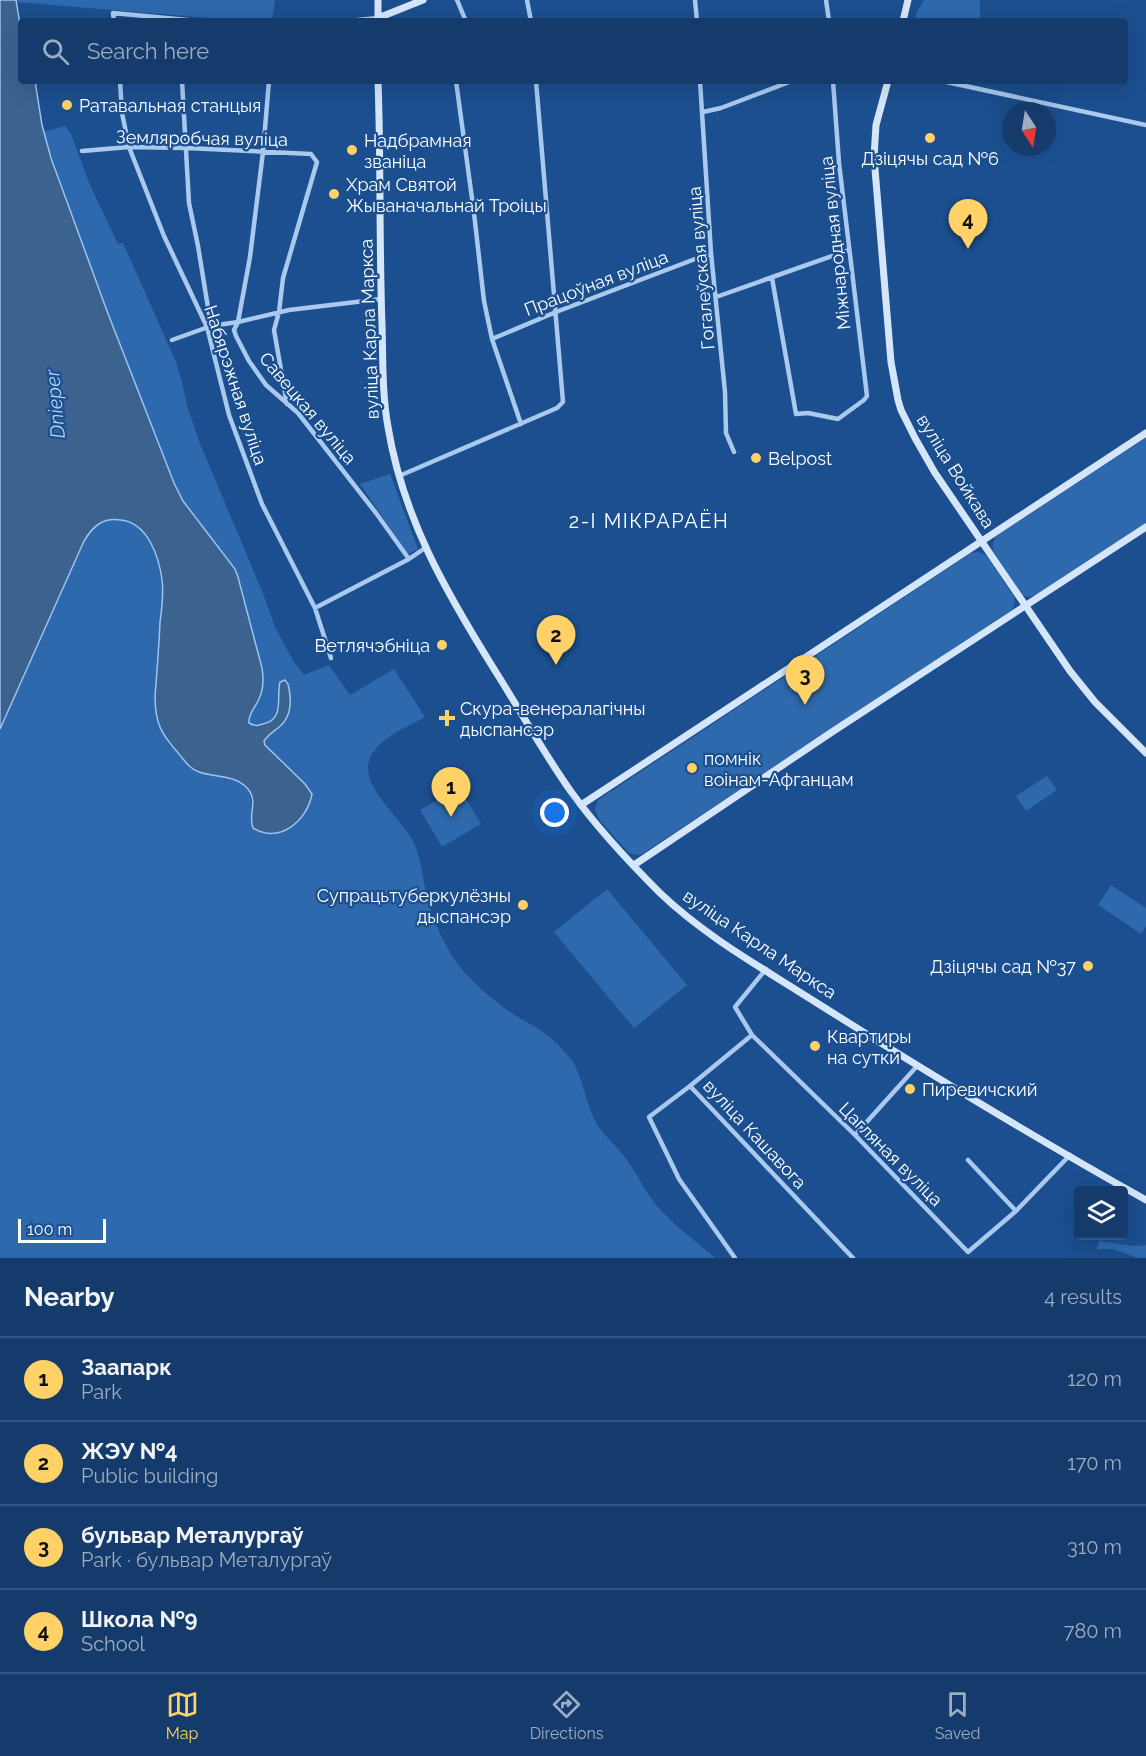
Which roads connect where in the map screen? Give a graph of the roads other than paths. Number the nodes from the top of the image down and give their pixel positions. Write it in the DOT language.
graph roads {
  1 [pos="378,0"];
  2 [pos="423,0"];
  3 [pos="457,0"];
  4 [pos="527,0"];
  5 [pos="695,0"];
  6 [pos="826,0"];
  7 [pos="908,0"];
  8 [pos="114,18"];
  9 [pos="160,18"];
  10 [pos="378,18"];
  11 [pos="382,18"];
  12 [pos="465,18"];
  13 [pos="530,18"];
  14 [pos="697,18"];
  15 [pos="829,18"];
  16 [pos="904,18"];
  17 [pos="120,84"];
  18 [pos="182,84"];
  19 [pos="269,84"];
  20 [pos="378,84"];
  21 [pos="456,84"];
  22 [pos="536,84"];
  23 [pos="700,84"];
  24 [pos="784,84"];
  25 [pos="833,84"];
  26 [pos="887,84"];
  27 [pos="956,84"];
  28 [pos="703,112"];
  29 [pos="1146,125"];
  30 [pos="129,147"];
  31 [pos="187,148"];
  32 [pos="82,151"];
  33 [pos="263,152"];
  34 [pos="849,250"];
  35 [pos="711,253"];
  36 [pos="772,278"];
  37 [pos="716,297"];
  38 [pos="381,299"];
  39 [pos="279,312"];
  40 [pos="556,312"];
  41 [pos="237,322"];
  42 [pos="209,326"];
  43 [pos="492,339"];
  44 [pos="172,340"];
  45 [pos="287,404"];
  46 [pos="521,424"];
  47 [pos="1146,433"];
  48 [pos="734,452"];
  49 [pos="399,476"];
  50 [pos="1146,527"];
  51 [pos="982,541"];
  52 [pos="425,548"];
  53 [pos="409,559"];
  54 [pos="1026,606"];
  55 [pos="315,608"];
  56 [pos="331,658"];
  57 [pos="1146,753"];
  58 [pos="581,805"];
  59 [pos="634,865"];
  60 [pos="766,969"];
  61 [pos="752,1035"];
  62 [pos="918,1065"];
  63 [pos="690,1086"];
  64 [pos="855,1135"];
  65 [pos="1070,1155"];
  66 [pos="968,1160"];
  67 [pos="1146,1200"];
  68 [pos="1016,1211"];
  69 [pos="968,1252"];
  70 [pos="735,1258"];
  71 [pos="853,1258"];
  72 [pos="961,1258"];
  1 -- 10 [label="main road"];
  2 -- 11 [label="main road"];
  3 -- 12 [label="street"];
  4 -- 13 [label="street"];
  5 -- 14 [label="street"];
  6 -- 15 [label="street"];
  7 -- 16 [label="main road"];
  8 -- 9 [label="street"];
  17 -- 30 [label="street, Набярэжная вуліца"];
  18 -- 31 [label="street"];
  19 -- 33 [label="street, Савецкая вуліца"];
  20 -- 38 [label="main road, вуліца Карла Маркса"];
  21 -- 43 [label="street"];
  22 -- 40 [label="street"];
  23 -- 28 [label="street, Гогалеўская вуліца"];
  24 -- 28 [label="street"];
  25 -- 34 [label="street, Міжнародная вуліца"];
  26 -- 51 [label="main road, вуліца Войкава"];
  27 -- 29 [label="street"];
  28 -- 35 [label="street, Гогалеўская вуліца"];
  30 -- 31 [label="street, Земляробчая вуліца"];
  30 -- 32 [label="street, Земляробчая вуліца"];
  30 -- 42 [label="street, Набярэжная вуліца"];
  31 -- 33 [label="street, Земляробчая вуліца"];
  31 -- 42 [label="street"];
  33 -- 39 [label="street, Земляробчая вуліца"];
  33 -- 41 [label="street, Савецкая вуліца"];
  34 -- 36 [label="street"];
  34 -- 36 [label="street, Міжнародная вуліца"];
  35 -- 37 [label="street, Гогалеўская вуліца"];
  35 -- 40 [label="street, Працоўная вуліца"];
  36 -- 37 [label="street"];
  37 -- 48 [label="street, Гогалеўская вуліца"];
  38 -- 39 [label="street"];
  38 -- 49 [label="main road, вуліца Карла Маркса"];
  39 -- 41 [label="street"];
  39 -- 45 [label="street"];
  40 -- 43 [label="street, Працоўная вуліца"];
  40 -- 46 [label="street"];
  41 -- 42 [label="street"];
  41 -- 45 [label="street, Савецкая вуліца"];
  42 -- 44 [label="street"];
  42 -- 55 [label="street, Набярэжная вуліца"];
  43 -- 46 [label="street"];
  45 -- 53 [label="street, Савецкая вуліца"];
  46 -- 49 [label="street"];
  47 -- 51 [label="main road"];
  49 -- 52 [label="main road, вуліца Карла Маркса"];
  50 -- 54 [label="main road"];
  51 -- 54 [label="main road, вуліца Войкава"];
  51 -- 58 [label="main road"];
  52 -- 53 [label="street"];
  52 -- 58 [label="main road, вуліца Карла Маркса"];
  53 -- 55 [label="street"];
  54 -- 57 [label="main road, вуліца Войкава"];
  54 -- 59 [label="main road"];
  55 -- 56 [label="street, Набярэжная вуліца"];
  58 -- 59 [label="main road, вуліца Карла Маркса"];
  59 -- 60 [label="main road, вуліца Карла Маркса"];
  60 -- 61 [label="street, Цагляная вуліца"];
  60 -- 62 [label="main road, вуліца Карла Маркса"];
  61 -- 63 [label="street, вуліца Кашавога"];
  61 -- 64 [label="street, Цагляная вуліца"];
  62 -- 64 [label="street"];
  62 -- 65 [label="main road, вуліца Карла Маркса"];
  63 -- 70 [label="street"];
  63 -- 71 [label="street, вуліца Кашавога"];
  64 -- 69 [label="street, Цагляная вуліца"];
  65 -- 67 [label="main road, вуліца Карла Маркса"];
  65 -- 68 [label="street"];
  66 -- 68 [label="street"];
  68 -- 69 [label="street"];
  69 -- 72 [label="street"];
}
